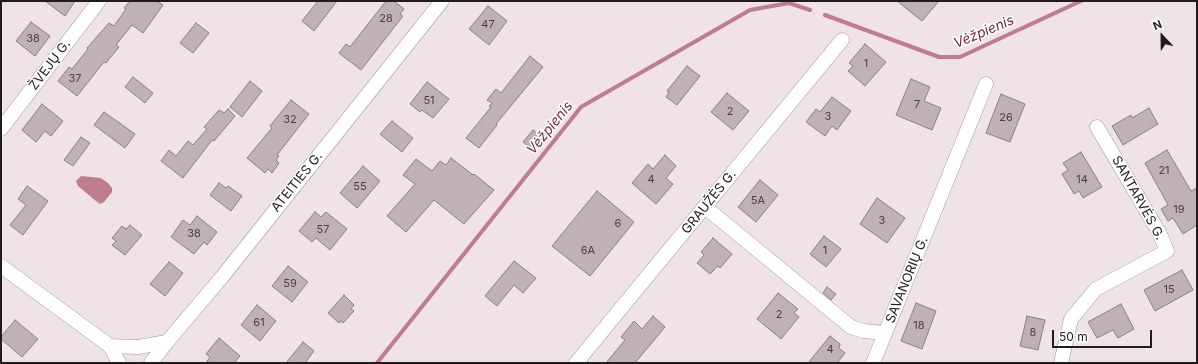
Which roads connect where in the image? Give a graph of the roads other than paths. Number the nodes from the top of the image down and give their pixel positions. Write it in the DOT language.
graph roads {
  1 [pos="99,1"];
  2 [pos="442,1"];
  3 [pos="842,40"];
  4 [pos="986,84"];
  5 [pos="1097,127"];
  6 [pos="1,129"];
  7 [pos="705,207"];
  8 [pos="1,266"];
  9 [pos="885,334"];
  10 [pos="167,342"];
  11 [pos="110,346"];
  12 [pos="119,363"];
  13 [pos="151,363"];
  14 [pos="576,363"];
  15 [pos="873,363"];
  16 [pos="1061,363"];
  1 -- 6 [label="street, ŽVEJŲ G."];
  2 -- 10 [label="street, ATEITIES G."];
  3 -- 7 [label="street, GRAUŽĖS G."];
  4 -- 9 [label="street, SAVANORIŲ G."];
  5 -- 16 [label="street, SANTARVĖS G."];
  7 -- 9 [label="street, SAVANORIŲ G."];
  7 -- 14 [label="street, GRAUŽĖS G."];
  8 -- 11 [label="street"];
  9 -- 15 [label="street"];
  10 -- 11 [label="street"];
  10 -- 13 [label="street, ATEITIES G."];
  11 -- 12 [label="street"];
}
